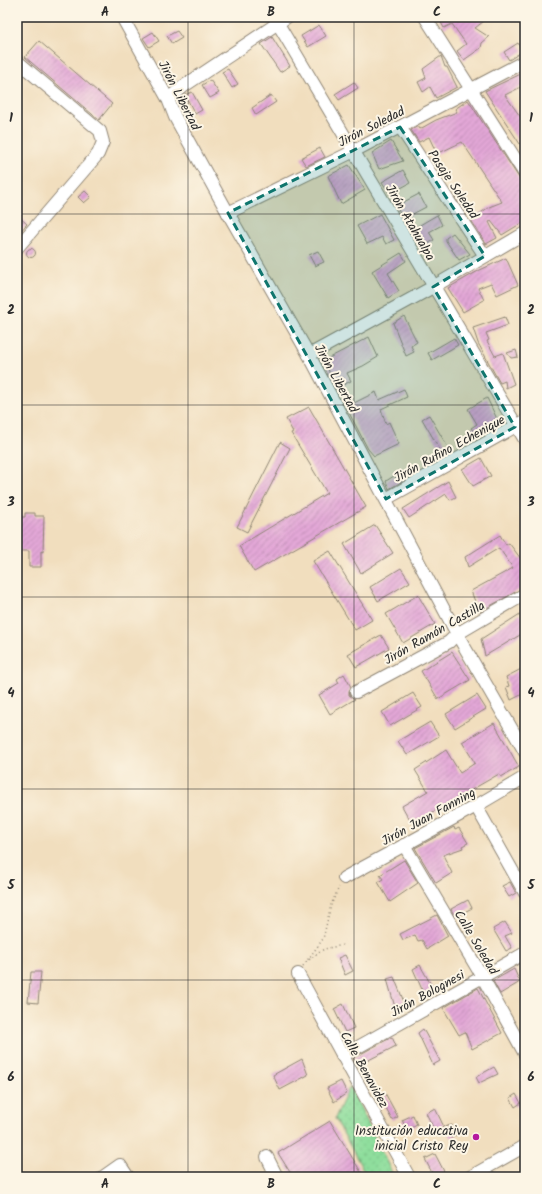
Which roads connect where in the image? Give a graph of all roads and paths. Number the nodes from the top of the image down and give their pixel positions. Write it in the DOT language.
graph roads {
  1 [pos="122,17"];
  2 [pos="425,17"];
  3 [pos="280,19"];
  4 [pos="17,61"];
  5 [pos="525,61"];
  6 [pos="471,90"];
  7 [pos="168,99"];
  8 [pos="400,127"];
  9 [pos="354,151"];
  10 [pos="525,174"];
  11 [pos="228,214"];
  12 [pos="525,233"];
  13 [pos="19,243"];
  14 [pos="485,256"];
  15 [pos="433,287"];
  16 [pos="309,355"];
  17 [pos="520,424"];
  18 [pos="525,440"];
  19 [pos="386,499"];
  20 [pos="525,594"];
  21 [pos="457,634"];
  22 [pos="356,692"];
  23 [pos="525,752"];
  24 [pos="525,777"];
  25 [pos="476,806"];
  26 [pos="404,846"];
  27 [pos="344,878"];
  28 [pos="525,893"];
  29 [pos="343,945"];
  30 [pos="525,953"];
  31 [pos="305,963"];
  32 [pos="298,974"];
  33 [pos="483,978"];
  34 [pos="525,1054"];
  35 [pos="342,1056"];
  36 [pos="525,1146"];
  37 [pos="267,1157"];
  38 [pos="103,1177"];
  39 [pos="128,1177"];
  40 [pos="277,1177"];
  41 [pos="409,1177"];
  42 [pos="470,1177"];
  1 -- 7 [label="street, Jirón Libertad"];
  2 -- 6 [label="street"];
  3 -- 7 [label="street"];
  3 -- 9 [label="street, Jirón Atahualpa"];
  4 -- 13 [label="street"];
  5 -- 6 [label="street, Jirón Soledad"];
  6 -- 8 [label="street, Jirón Soledad"];
  6 -- 10 [label="street"];
  7 -- 11 [label="street, Jirón Libertad"];
  8 -- 9 [label="street, Jirón Soledad"];
  8 -- 14 [label="street, Pasaje Soledad"];
  9 -- 11 [label="street, Jirón Soledad"];
  9 -- 15 [label="street, Jirón Atahualpa"];
  11 -- 16 [label="street, Jirón Libertad"];
  12 -- 14 [label="street"];
  14 -- 15 [label="street"];
  15 -- 16 [label="street"];
  15 -- 17 [label="street, Jirón Atahualpa"];
  16 -- 19 [label="street, Jirón Libertad"];
  17 -- 18 [label="street, Jirón Atahualpa"];
  17 -- 19 [label="street, Jirón Rufino Echenique"];
  19 -- 21 [label="street, Jirón Libertad"];
  20 -- 21 [label="street, Jirón Ramón Castilla"];
  21 -- 22 [label="street, Jirón Ramón Castilla"];
  21 -- 23 [label="street, Jirón Libertad"];
  24 -- 25 [label="street, Jirón Juan Fanning"];
  25 -- 26 [label="street, Jirón Juan Fanning"];
  25 -- 28 [label="street"];
  26 -- 27 [label="street, Jirón Juan Fanning"];
  26 -- 33 [label="street, Calle Soledad"];
  27 -- 31 [label="path"];
  29 -- 31 [label="path"];
  30 -- 33 [label="street, Jirón Bolognesi"];
  31 -- 32 [label="path"];
  32 -- 35 [label="street, Calle Benavidez"];
  33 -- 34 [label="street, Calle Soledad"];
  33 -- 35 [label="street, Jirón Bolognesi"];
  35 -- 41 [label="street, Calle Benavidez"];
  36 -- 42 [label="street"];
  37 -- 40 [label="street"];
  38 -- 39 [label="street"];
}
